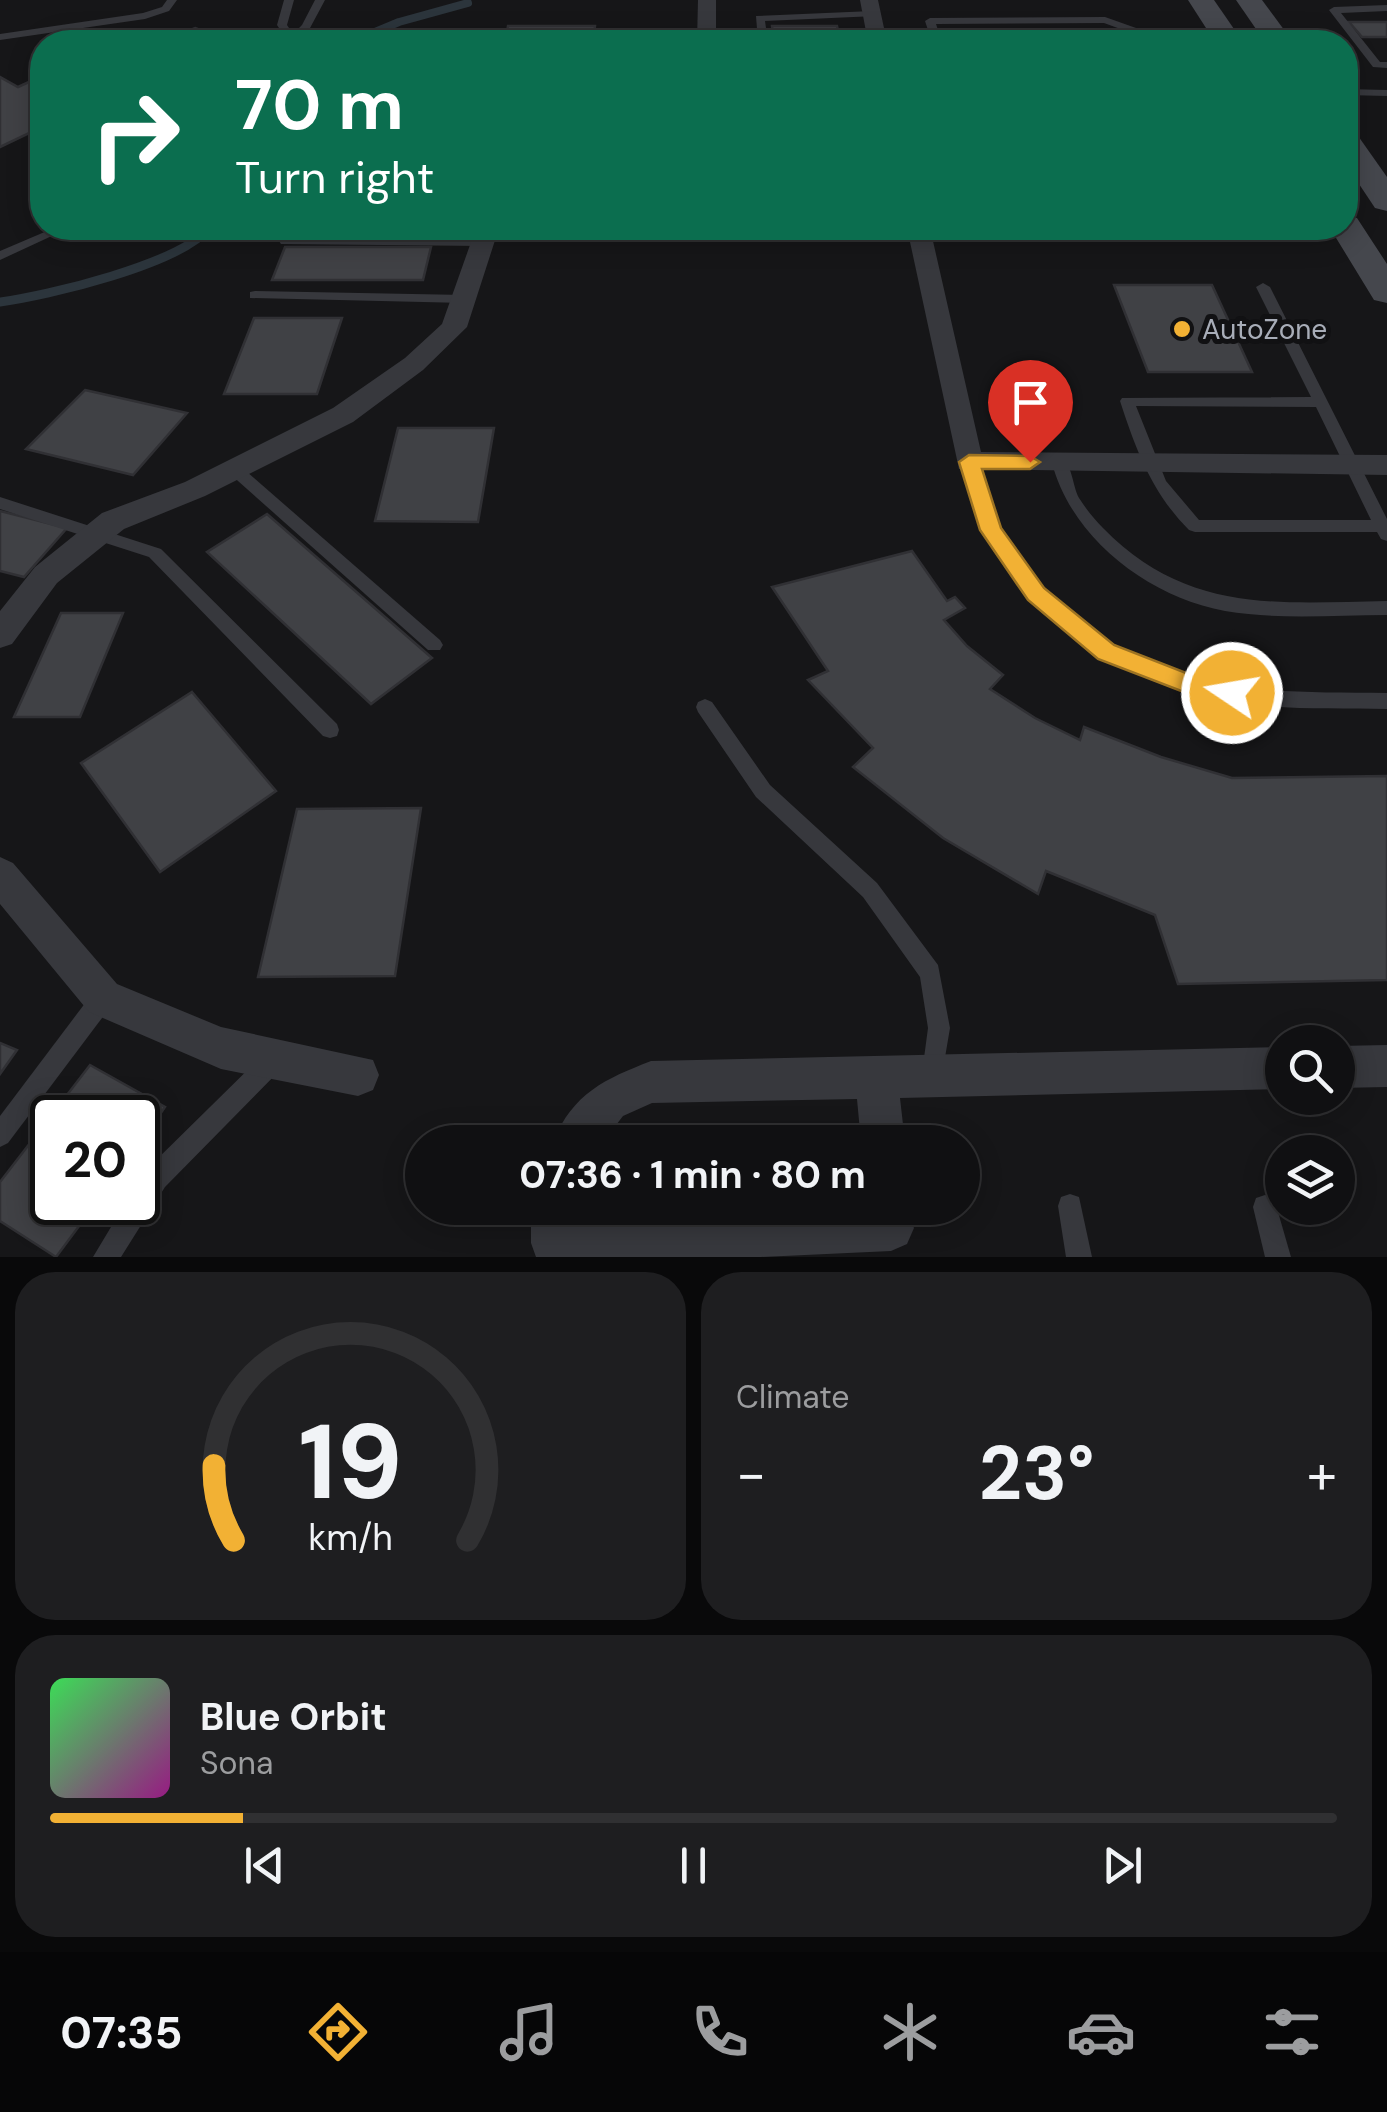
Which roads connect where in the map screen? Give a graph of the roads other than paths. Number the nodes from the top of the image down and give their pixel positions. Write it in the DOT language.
graph roads {
  1 [pos="172,0"];
  2 [pos="289,0"];
  3 [pos="320,0"];
  4 [pos="707,0"];
  5 [pos="1201,0"];
  6 [pos="1249,0"];
  7 [pos="871,7"];
  8 [pos="1387,8"];
  9 [pos="52,30"];
  10 [pos="285,30"];
  11 [pos="302,30"];
  12 [pos="707,30"];
  13 [pos="762,30"];
  14 [pos="933,30"];
  15 [pos="1132,30"];
  16 [pos="1220,30"];
  17 [pos="1270,30"];
  18 [pos="1349,30"];
  19 [pos="30,33"];
  20 [pos="0,38"];
  21 [pos="1358,41"];
  22 [pos="1387,64"];
  23 [pos="1358,92"];
  24 [pos="1387,92"];
  25 [pos="36,240"];
  26 [pos="483,240"];
  27 [pos="921,240"];
  28 [pos="1354,240"];
  29 [pos="0,256"];
  30 [pos="1263,288"];
  31 [pos="1387,292"];
  32 [pos="255,295"];
  33 [pos="464,298"];
  34 [pos="1320,402"];
  35 [pos="969,462"];
  36 [pos="1060,463"];
  37 [pos="1148,463"];
  38 [pos="1351,465"];
  39 [pos="1387,465"];
  40 [pos="234,469"];
  41 [pos="0,503"];
  42 [pos="1385,531"];
  43 [pos="97,534"];
  44 [pos="10,607"];
  45 [pos="1387,608"];
  46 [pos="0,636"];
  47 [pos="434,645"];
  48 [pos="1387,701"];
  49 [pos="705,706"];
  50 [pos="330,730"];
  51 [pos="0,875"];
  52 [pos="103,998"];
  53 [pos="276,1059"];
  54 [pos="1387,1066"];
  55 [pos="1355,1067"];
  56 [pos="1265,1068"];
  57 [pos="933,1074"];
  58 [pos="876,1075"];
  59 [pos="358,1076"];
  60 [pos="589,1125"];
  61 [pos="881,1125"];
  62 [pos="0,1135"];
  63 [pos="1070,1206"];
  64 [pos="1264,1208"];
  65 [pos="554,1225"];
  66 [pos="892,1231"];
  67 [pos="106,1257"];
  68 [pos="1079,1257"];
  69 [pos="1278,1257"];
  1 -- 9 [label="lane"];
  2 -- 10 [label="lane"];
  3 -- 11 [label="lane"];
  4 -- 12 [label="street"];
  5 -- 16 [label="main road"];
  6 -- 17 [label="main road"];
  7 -- 13 [label="lane"];
  8 -- 18 [label="lane"];
  14 -- 15 [label="lane"];
  19 -- 20 [label="lane"];
  21 -- 22 [label="lane"];
  23 -- 24 [label="lane"];
  25 -- 29 [label="lane"];
  26 -- 33 [label="street"];
  27 -- 35 [label="street"];
  28 -- 31 [label="main road"];
  30 -- 34 [label="lane"];
  32 -- 33 [label="lane"];
  33 -- 40 [label="street"];
  34 -- 37 [label="lane"];
  34 -- 38 [label="lane"];
  35 -- 36 [label="street"];
  35 -- 48 [label="lane"];
  36 -- 37 [label="street"];
  36 -- 45 [label="lane"];
  37 -- 38 [label="street"];
  37 -- 42 [label="lane"];
  38 -- 39 [label="street"];
  38 -- 42 [label="lane"];
  40 -- 43 [label="street"];
  40 -- 47 [label="lane"];
  41 -- 43 [label="lane"];
  43 -- 44 [label="street"];
  43 -- 50 [label="lane"];
  44 -- 46 [label="street"];
  49 -- 57 [label="lane"];
  51 -- 52 [label="street"];
  52 -- 53 [label="street"];
  52 -- 62 [label="lane"];
  53 -- 59 [label="street"];
  53 -- 67 [label="lane"];
  54 -- 55 [label="street"];
  56 -- 57 [label="street"];
  57 -- 58 [label="street"];
  58 -- 60 [label="street"];
  58 -- 61 [label="street"];
  63 -- 68 [label="lane"];
  64 -- 69 [label="lane"];
  65 -- 66 [label="street"];
}
